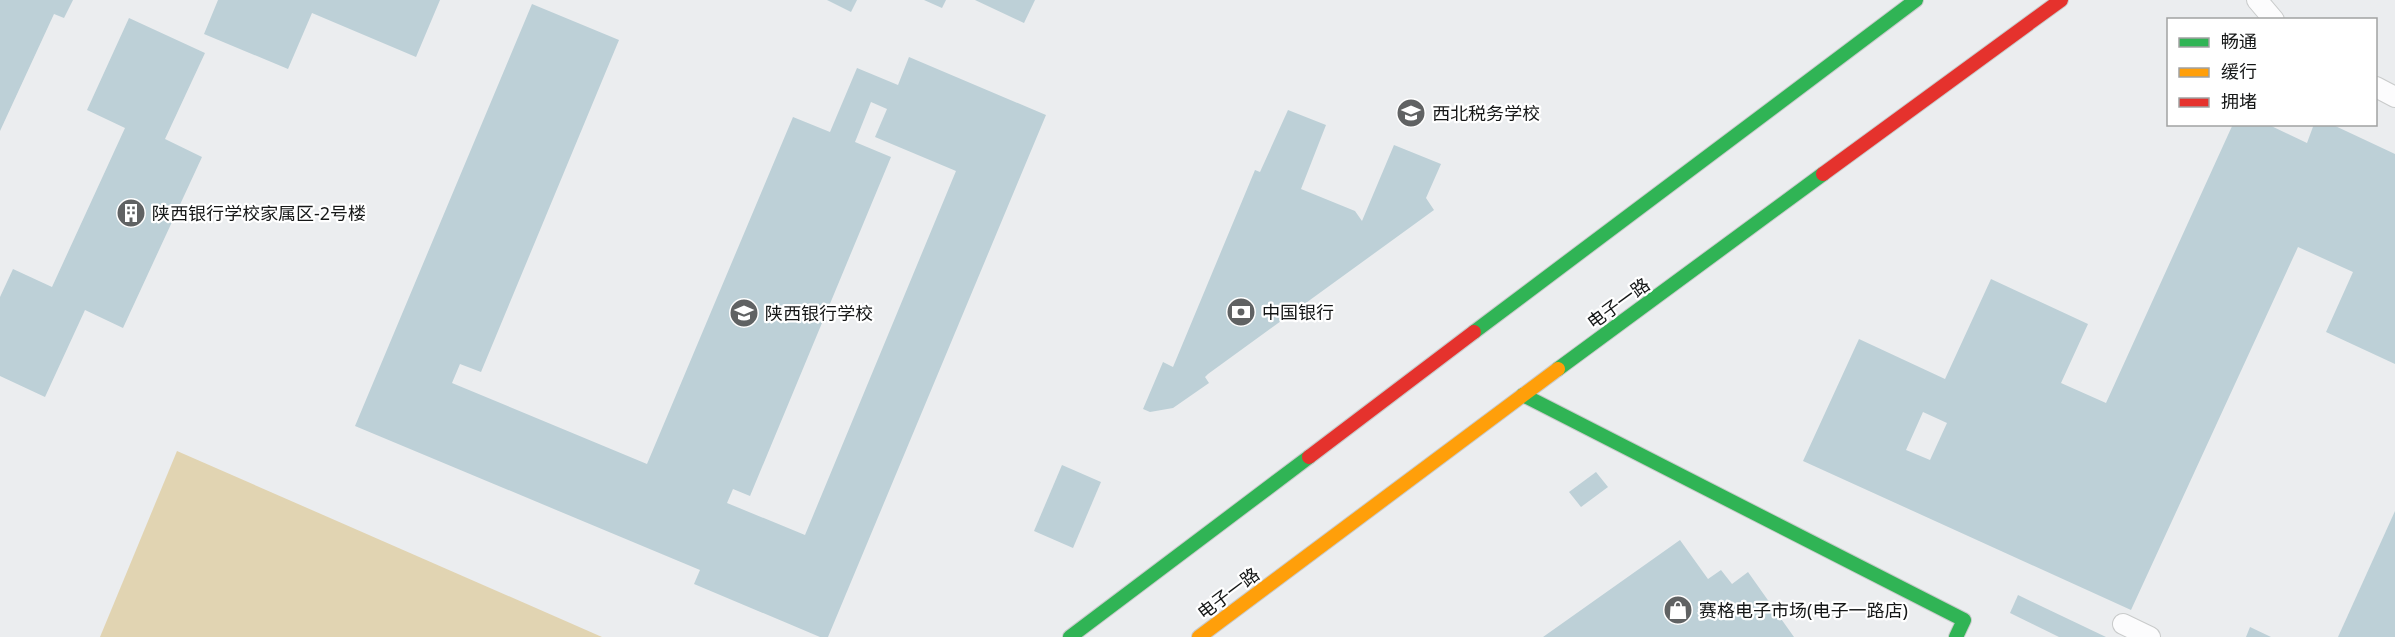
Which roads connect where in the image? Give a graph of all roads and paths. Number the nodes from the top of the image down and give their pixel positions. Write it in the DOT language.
graph roads {
  1 [pos="1916,0"];
  2 [pos="2061,0"];
  3 [pos="2257,0"];
  4 [pos="2272,18"];
  5 [pos="2377,88"];
  6 [pos="2395,97"];
  7 [pos="1523,395"];
  8 [pos="2123,624"];
  9 [pos="1070,637"];
  10 [pos="1199,637"];
  11 [pos="1956,637"];
  12 [pos="2150,637"];
  1 -- 9 [label="main road"];
  2 -- 7 [label="main road, 电子一路"];
  3 -- 4 [label="lane"];
  5 -- 6 [label="lane"];
  7 -- 10 [label="main road, 电子一路"];
  7 -- 11 [label="main road"];
  8 -- 12 [label="lane"];
}
